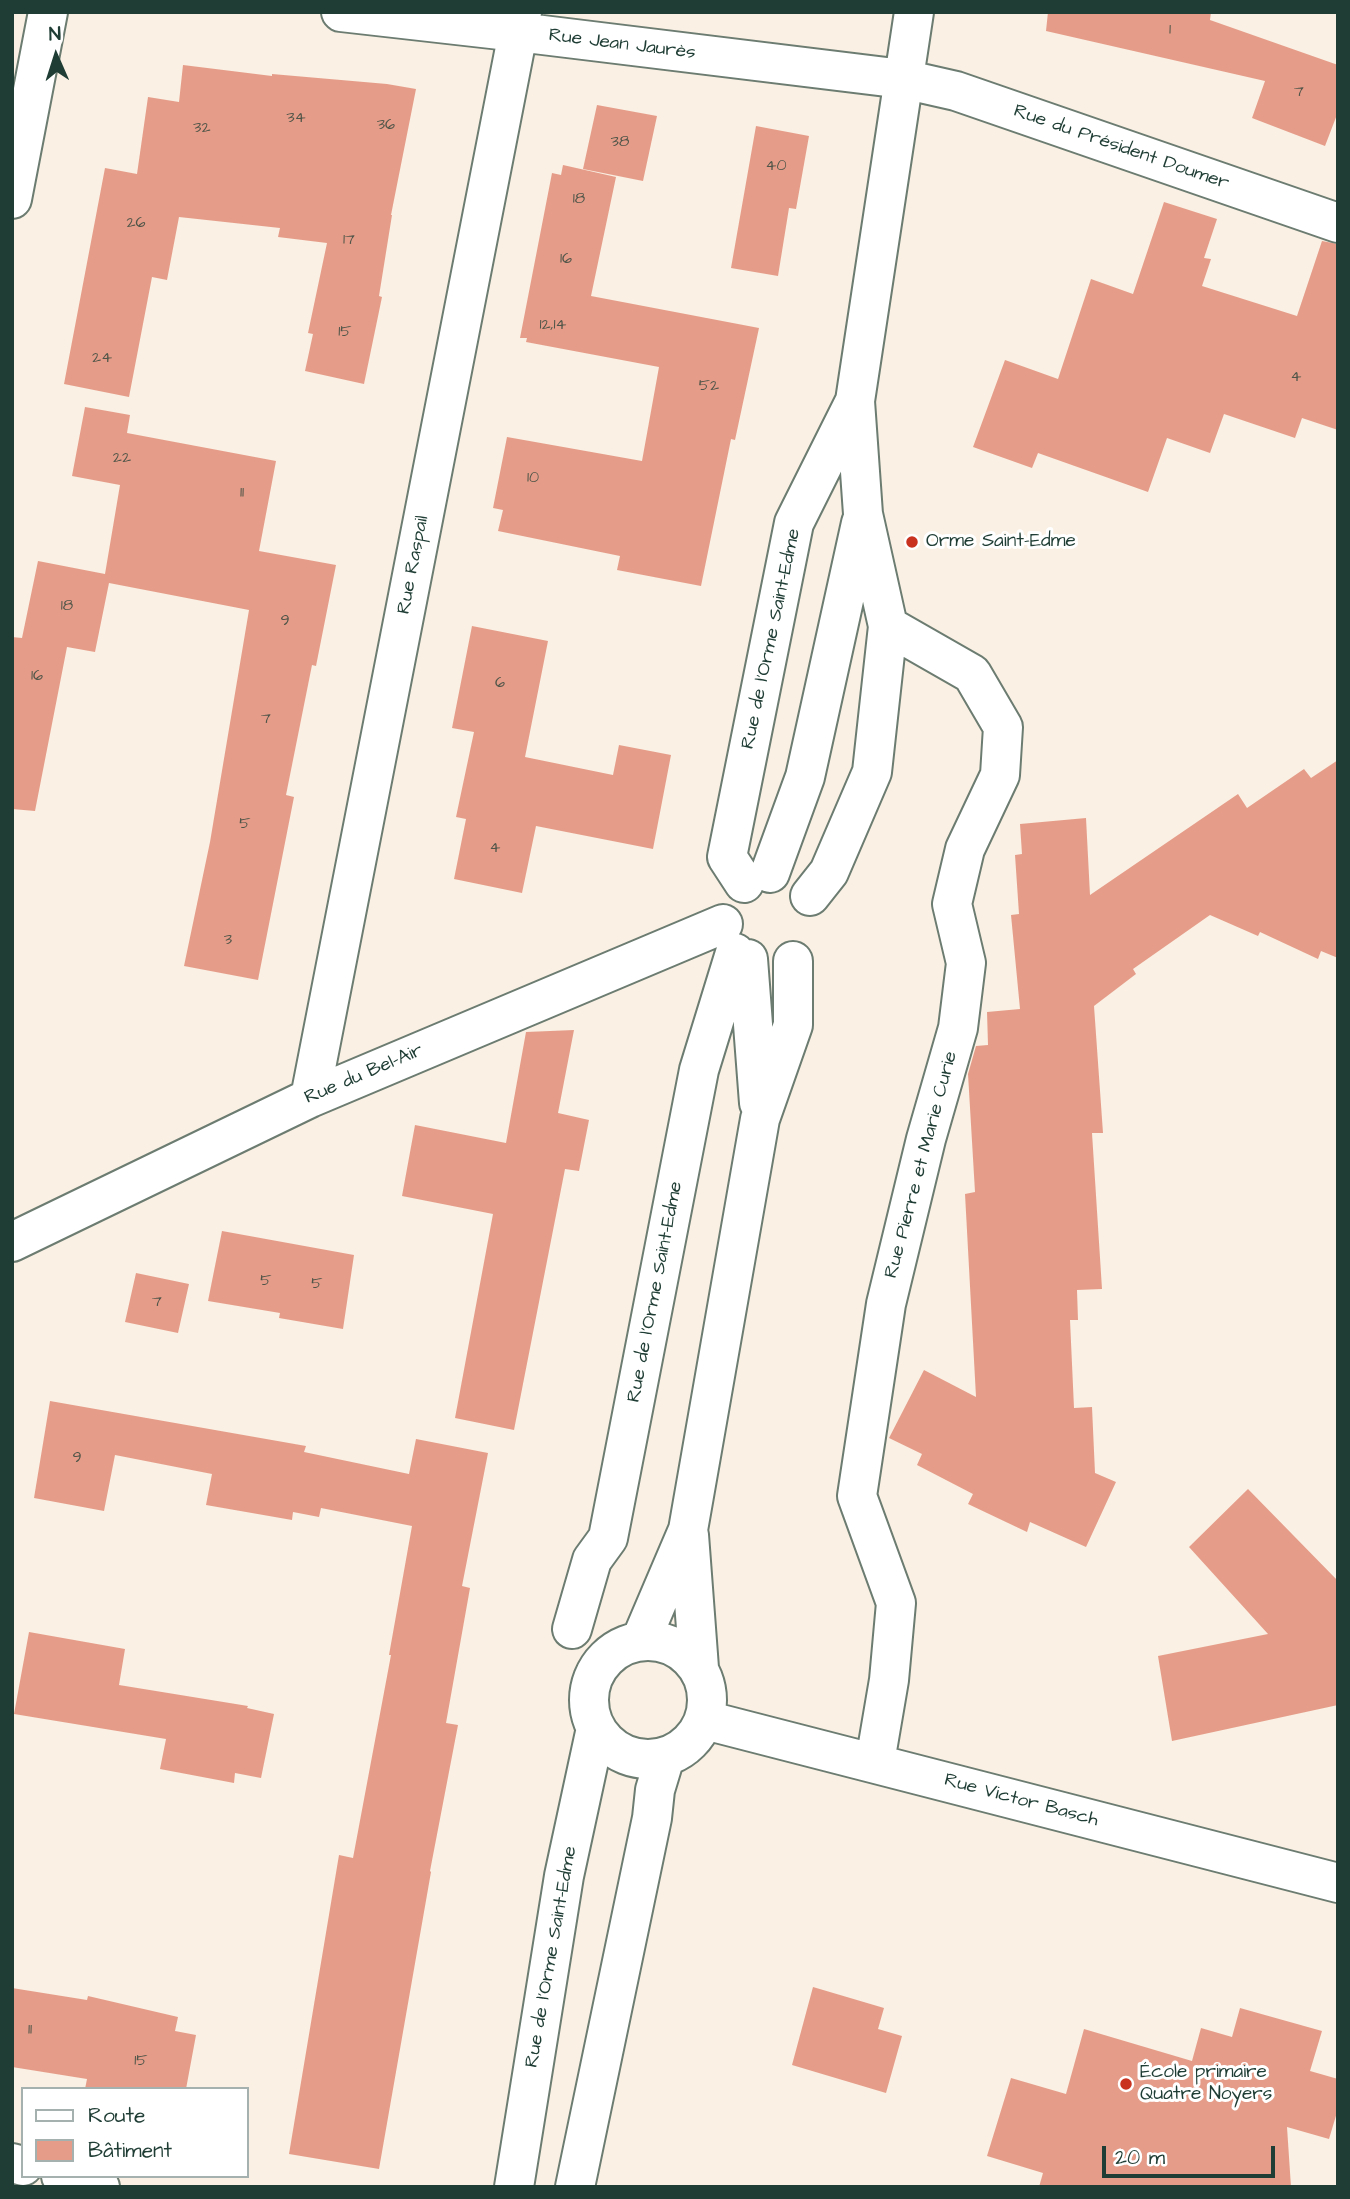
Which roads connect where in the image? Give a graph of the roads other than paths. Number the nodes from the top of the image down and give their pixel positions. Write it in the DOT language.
graph roads {
  1 [pos="48,12"];
  2 [pos="341,12"];
  3 [pos="914,12"];
  4 [pos="520,22"];
  5 [pos="903,79"];
  6 [pos="12,199"];
  7 [pos="1338,223"];
  8 [pos="855,401"];
  9 [pos="863,514"];
  10 [pos="888,626"];
  11 [pos="757,878"];
  12 [pos="808,931"];
  13 [pos="735,945"];
  14 [pos="310,1098"];
  15 [pos="760,1119"];
  16 [pos="12,1242"];
  17 [pos="688,1530"];
  18 [pos="572,1629"];
  19 [pos="641,1640"];
  20 [pos="699,1668"];
  21 [pos="705,1720"];
  22 [pos="596,1728"];
  23 [pos="665,1757"];
  24 [pos="875,1762"];
  25 [pos="1338,1883"];
  26 [pos="68,2178"];
  27 [pos="100,2187"];
  28 [pos="514,2187"];
  29 [pos="575,2187"];
  1 -- 6 [label="street"];
  2 -- 4 [label="street, Rue Jean Jaurès"];
  3 -- 5 [label="street, Rue de l'Orme Saint-Edme"];
  4 -- 5 [label="street, Rue Jean Jaurès"];
  4 -- 14 [label="street, Rue Raspail"];
  5 -- 7 [label="street, Rue du Président Doumer"];
  5 -- 8 [label="street, Rue de l'Orme Saint-Edme"];
  8 -- 9 [label="street, Rue de l'Orme Saint-Edme"];
  8 -- 11 [label="street, Rue de l'Orme Saint-Edme"];
  9 -- 10 [label="street, Rue de l'Orme Saint-Edme"];
  9 -- 11 [label="street, Rue de l'Orme Saint-Edme"];
  10 -- 12 [label="street, Rue de l'Orme Saint-Edme"];
  10 -- 24 [label="street, Rue Pierre et Marie Curie"];
  11 -- 12 [label="street"];
  11 -- 13 [label="street"];
  12 -- 13 [label="street"];
  12 -- 15 [label="street"];
  13 -- 14 [label="street, Rue du Bel-Air"];
  13 -- 15 [label="street"];
  13 -- 18 [label="street, Rue de l'Orme Saint-Edme"];
  14 -- 16 [label="street, Rue du Bel-Air"];
  15 -- 17 [label="street"];
  17 -- 19 [label="street"];
  17 -- 20 [label="street"];
  19 -- 20 [label="street"];
  19 -- 22 [label="street"];
  20 -- 21 [label="street"];
  21 -- 23 [label="street"];
  21 -- 24 [label="street, Rue Victor Basch"];
  22 -- 23 [label="street"];
  22 -- 28 [label="street, Rue de l'Orme Saint-Edme"];
  23 -- 29 [label="street"];
  24 -- 25 [label="street, Rue Victor Basch"];
  26 -- 27 [label="street"];
}
